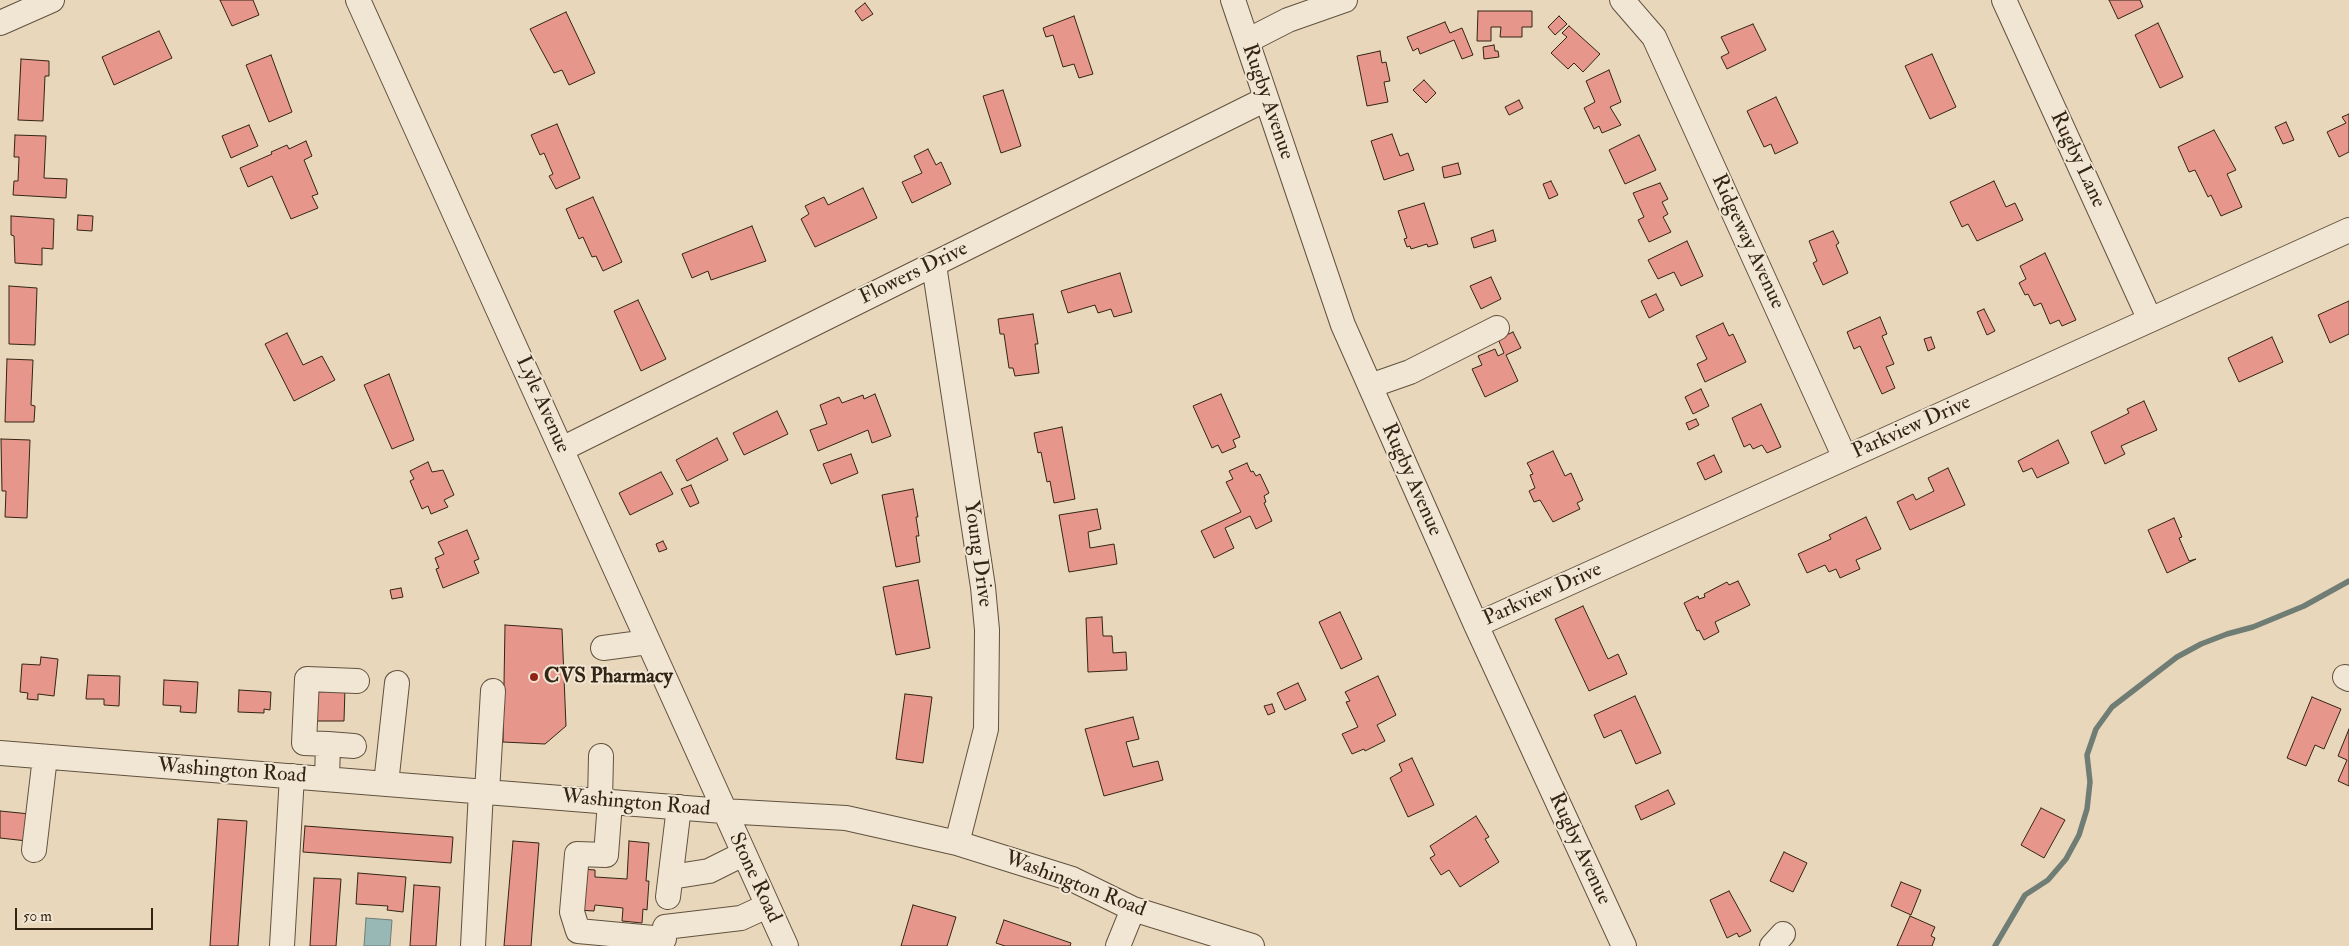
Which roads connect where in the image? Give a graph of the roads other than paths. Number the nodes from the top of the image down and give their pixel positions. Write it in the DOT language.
graph roads {
  1 [pos="52,0"];
  2 [pos="358,0"];
  3 [pos="1233,0"];
  4 [pos="1344,0"];
  5 [pos="1622,0"];
  6 [pos="1645,0"];
  7 [pos="2004,0"];
  8 [pos="1292,10"];
  9 [pos="0,24"];
  10 [pos="1646,27"];
  11 [pos="1247,41"];
  12 [pos="1266,99"];
  13 [pos="2349,230"];
  14 [pos="934,265"];
  15 [pos="2150,320"];
  16 [pos="1497,328"];
  17 [pos="1370,386"];
  18 [pos="562,449"];
  19 [pos="1845,458"];
  20 [pos="1476,625"];
  21 [pos="648,642"];
  22 [pos="603,648"];
  23 [pos="357,681"];
  24 [pos="397,683"];
  25 [pos="493,691"];
  26 [pos="328,744"];
  27 [pos="354,746"];
  28 [pos="0,753"];
  29 [pos="601,756"];
  30 [pos="45,757"];
  31 [pos="292,776"];
  32 [pos="327,779"];
  33 [pos="386,784"];
  34 [pos="484,792"];
  35 [pos="605,801"];
  36 [pos="679,807"];
  37 [pos="723,811"];
  38 [pos="957,843"];
  39 [pos="34,850"];
  40 [pos="743,854"];
  41 [pos="767,906"];
  42 [pos="1133,909"];
  43 [pos="282,946"];
  44 [pos="472,946"];
  45 [pos="786,946"];
  46 [pos="1118,946"];
  47 [pos="1252,946"];
  48 [pos="1624,946"];
  1 -- 9 [label="street"];
  2 -- 18 [label="street, Lyle Avenue"];
  3 -- 11 [label="street, Rugby Avenue"];
  4 -- 8 [label="street"];
  5 -- 10 [label="street, Ridgeway Avenue"];
  6 -- 10 [label="street"];
  7 -- 15 [label="street, Rugby Lane"];
  8 -- 11 [label="street"];
  10 -- 19 [label="street, Ridgeway Avenue"];
  11 -- 12 [label="street, Rugby Avenue"];
  12 -- 14 [label="street, Flowers Drive"];
  12 -- 17 [label="street, Rugby Avenue"];
  13 -- 15 [label="street, Parkview Drive"];
  14 -- 18 [label="street, Flowers Drive"];
  14 -- 38 [label="street, Young Drive"];
  15 -- 19 [label="street, Parkview Drive"];
  16 -- 17 [label="street"];
  17 -- 20 [label="street, Rugby Avenue"];
  18 -- 21 [label="street, Lyle Avenue"];
  19 -- 20 [label="street, Parkview Drive"];
  20 -- 48 [label="street, Rugby Avenue"];
  21 -- 22 [label="street"];
  21 -- 37 [label="street, Lyle Avenue"];
  23 -- 26 [label="street"];
  24 -- 33 [label="street"];
  25 -- 34 [label="street"];
  26 -- 27 [label="street"];
  26 -- 32 [label="street"];
  28 -- 30 [label="street, Washington Road"];
  29 -- 35 [label="street"];
  30 -- 31 [label="street, Washington Road"];
  30 -- 39 [label="street"];
  31 -- 32 [label="street, Washington Road"];
  31 -- 43 [label="street"];
  32 -- 33 [label="street, Washington Road"];
  33 -- 34 [label="street, Washington Road"];
  34 -- 35 [label="street, Washington Road"];
  34 -- 44 [label="street"];
  35 -- 36 [label="street, Washington Road"];
  35 -- 41 [label="street"];
  36 -- 37 [label="street, Washington Road"];
  36 -- 40 [label="street"];
  37 -- 38 [label="street, Washington Road"];
  37 -- 40 [label="street, Stone Road"];
  38 -- 42 [label="street, Washington Road"];
  40 -- 41 [label="street, Stone Road"];
  41 -- 45 [label="street, Stone Road"];
  42 -- 46 [label="street"];
  42 -- 47 [label="street, Washington Road"];
}
